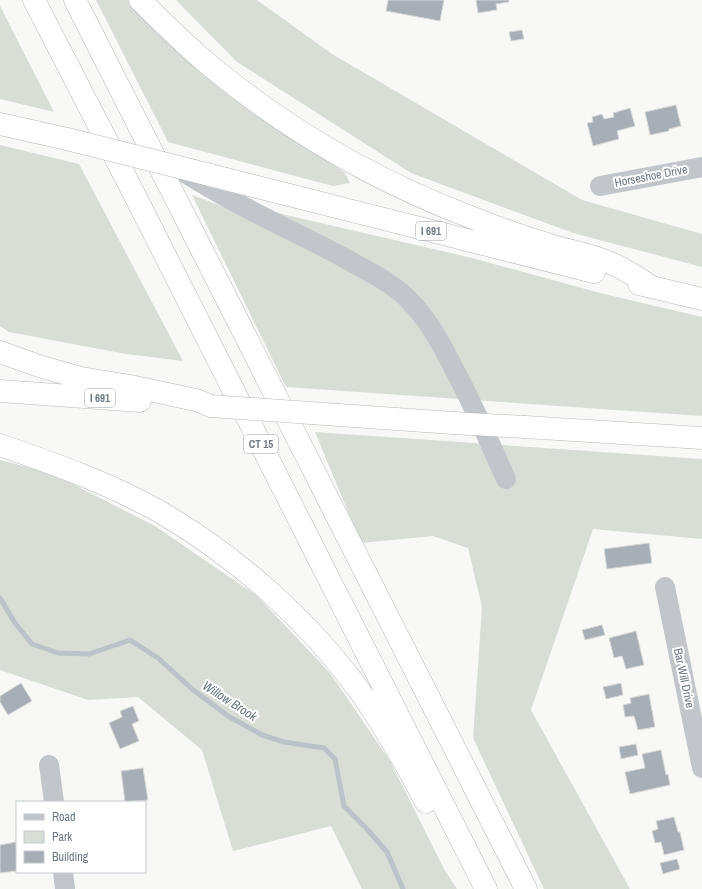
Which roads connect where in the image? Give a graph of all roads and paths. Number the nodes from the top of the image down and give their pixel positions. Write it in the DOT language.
graph roads {
  1 [pos="34,0"];
  2 [pos="76,0"];
  3 [pos="140,0"];
  4 [pos="0,124"];
  5 [pos="702,166"];
  6 [pos="215,184"];
  7 [pos="600,186"];
  8 [pos="652,287"];
  9 [pos="702,299"];
  10 [pos="0,352"];
  11 [pos="0,391"];
  12 [pos="202,404"];
  13 [pos="702,438"];
  14 [pos="0,446"];
  15 [pos="506,479"];
  16 [pos="665,587"];
  17 [pos="49,765"];
  18 [pos="702,768"];
  19 [pos="54,801"];
  20 [pos="467,850"];
  21 [pos="63,873"];
  22 [pos="65,889"];
  23 [pos="486,889"];
  24 [pos="526,889"];
  1 -- 20 [label="highway, CT 15"];
  2 -- 24 [label="highway, CT 15"];
  3 -- 8 [label="highway"];
  4 -- 6 [label="highway, I 691, bridge"];
  5 -- 7 [label="street, Horseshoe Drive"];
  6 -- 8 [label="highway, I 691"];
  6 -- 15 [label="street"];
  8 -- 9 [label="highway, I 691"];
  10 -- 12 [label="highway"];
  11 -- 12 [label="highway, I 691"];
  12 -- 13 [label="highway, I 691, bridge"];
  14 -- 20 [label="highway"];
  16 -- 18 [label="street, Bar Will Drive"];
  17 -- 19 [label="street"];
  20 -- 23 [label="highway, CT 15"];
  21 -- 22 [label="street"];
}
